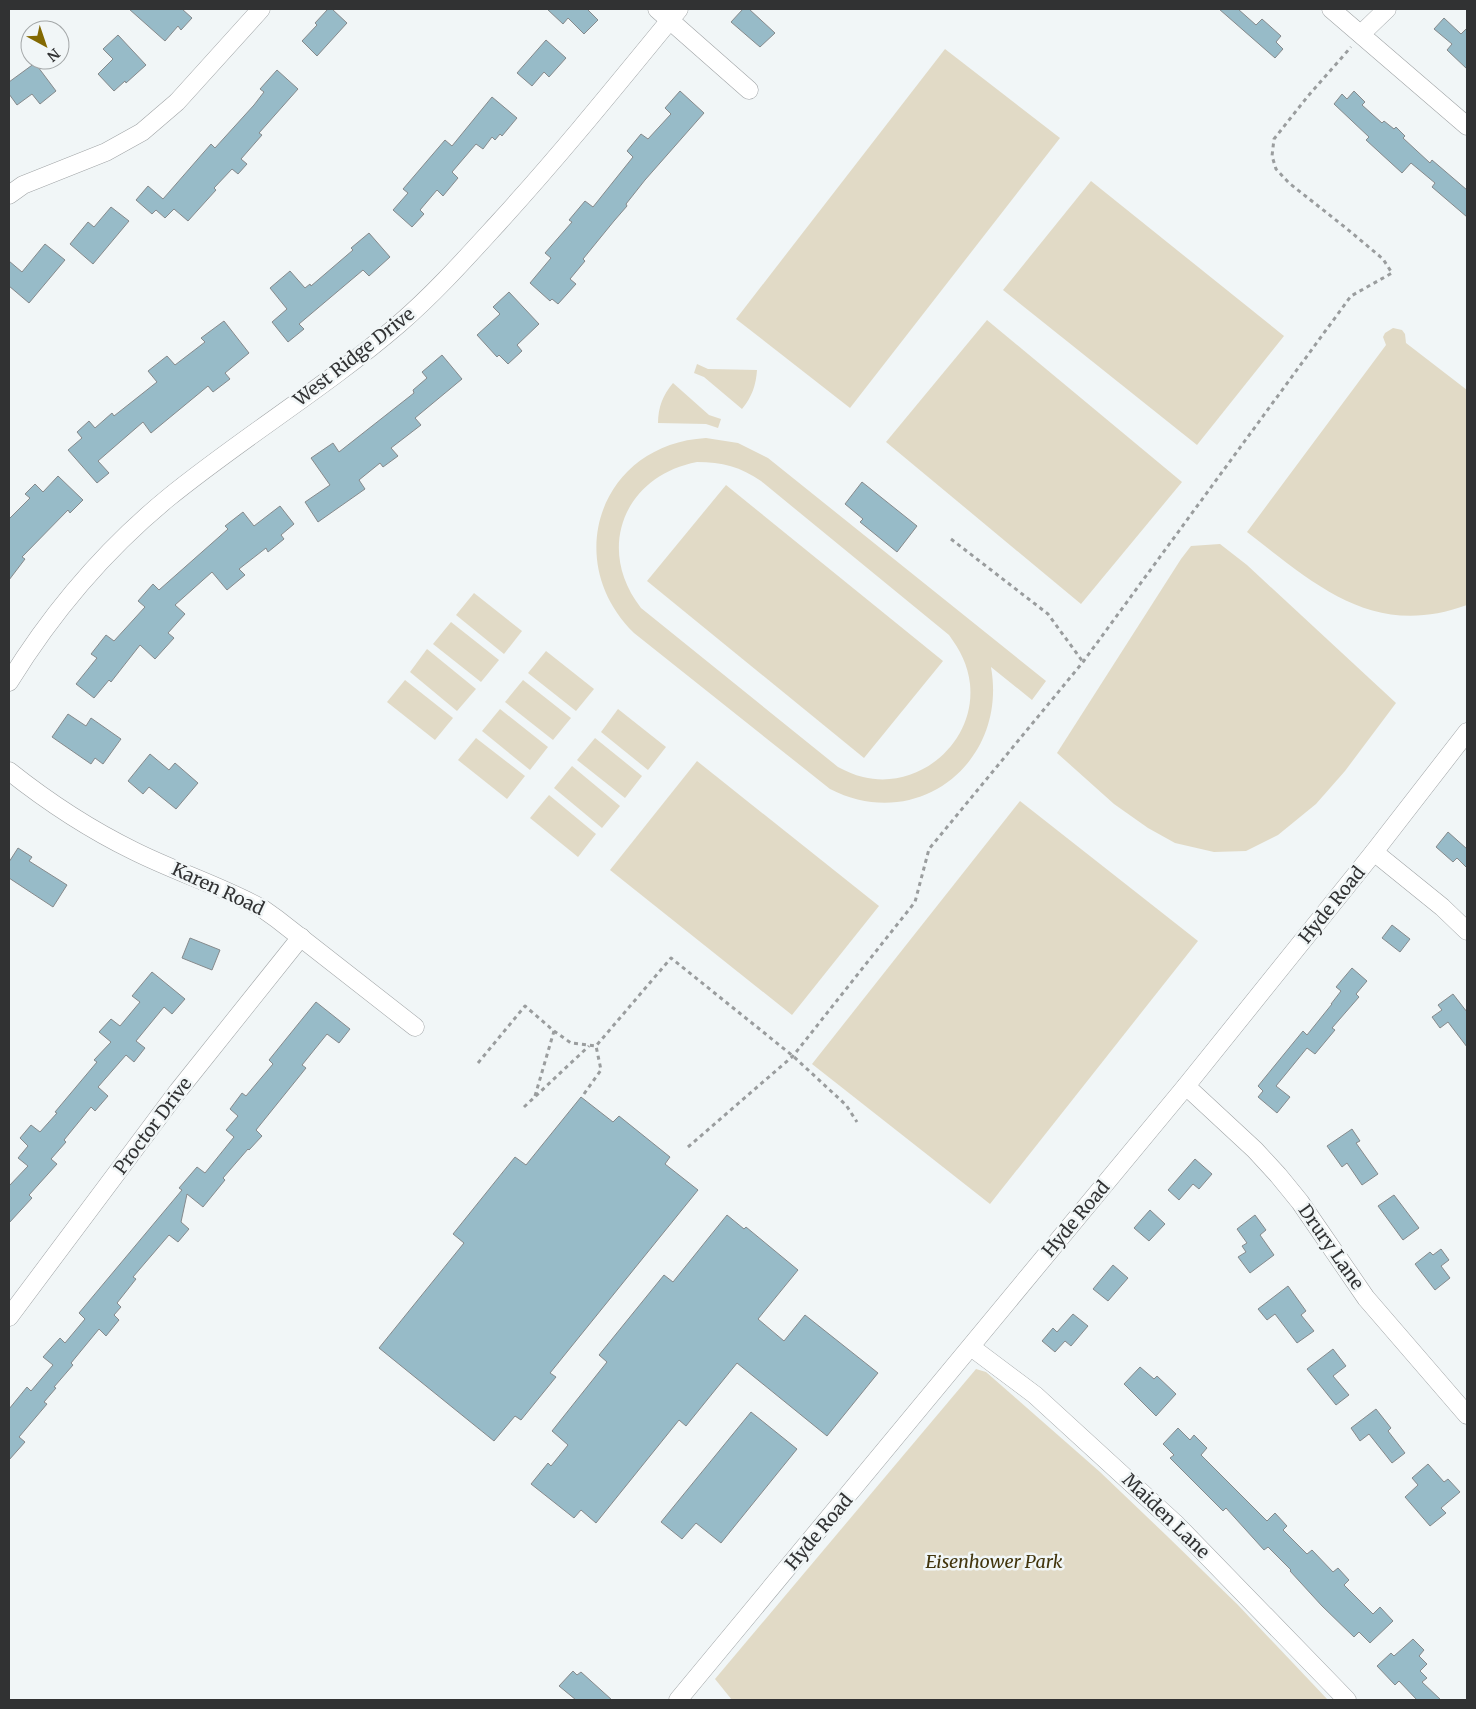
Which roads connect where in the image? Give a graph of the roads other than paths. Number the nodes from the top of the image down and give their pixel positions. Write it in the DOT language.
graph roads {
  1 [pos="261,9"];
  2 [pos="1331,9"];
  3 [pos="1387,9"];
  4 [pos="668,13"];
  5 [pos="1361,34"];
  6 [pos="749,90"];
  7 [pos="1467,126"];
  8 [pos="9,195"];
  9 [pos="9,682"];
  10 [pos="1467,732"];
  11 [pos="9,771"];
  12 [pos="1374,852"];
  13 [pos="1467,931"];
  14 [pos="301,937"];
  15 [pos="415,1026"];
  16 [pos="1186,1086"];
  17 [pos="9,1318"];
  18 [pos="971,1347"];
  19 [pos="1467,1415"];
  20 [pos="678,1700"];
  21 [pos="1347,1700"];
  1 -- 8 [label="street"];
  2 -- 5 [label="street"];
  3 -- 5 [label="street"];
  4 -- 6 [label="street"];
  4 -- 9 [label="street, West Ridge Drive"];
  5 -- 7 [label="street"];
  10 -- 12 [label="street, Hyde Road"];
  11 -- 14 [label="street, Karen Road"];
  12 -- 13 [label="street"];
  12 -- 16 [label="street, Hyde Road"];
  14 -- 15 [label="street, Karen Road"];
  14 -- 17 [label="street, Proctor Drive"];
  16 -- 18 [label="street, Hyde Road"];
  16 -- 19 [label="street, Drury Lane"];
  18 -- 20 [label="street, Hyde Road"];
  18 -- 21 [label="street, Maiden Lane"];
}
